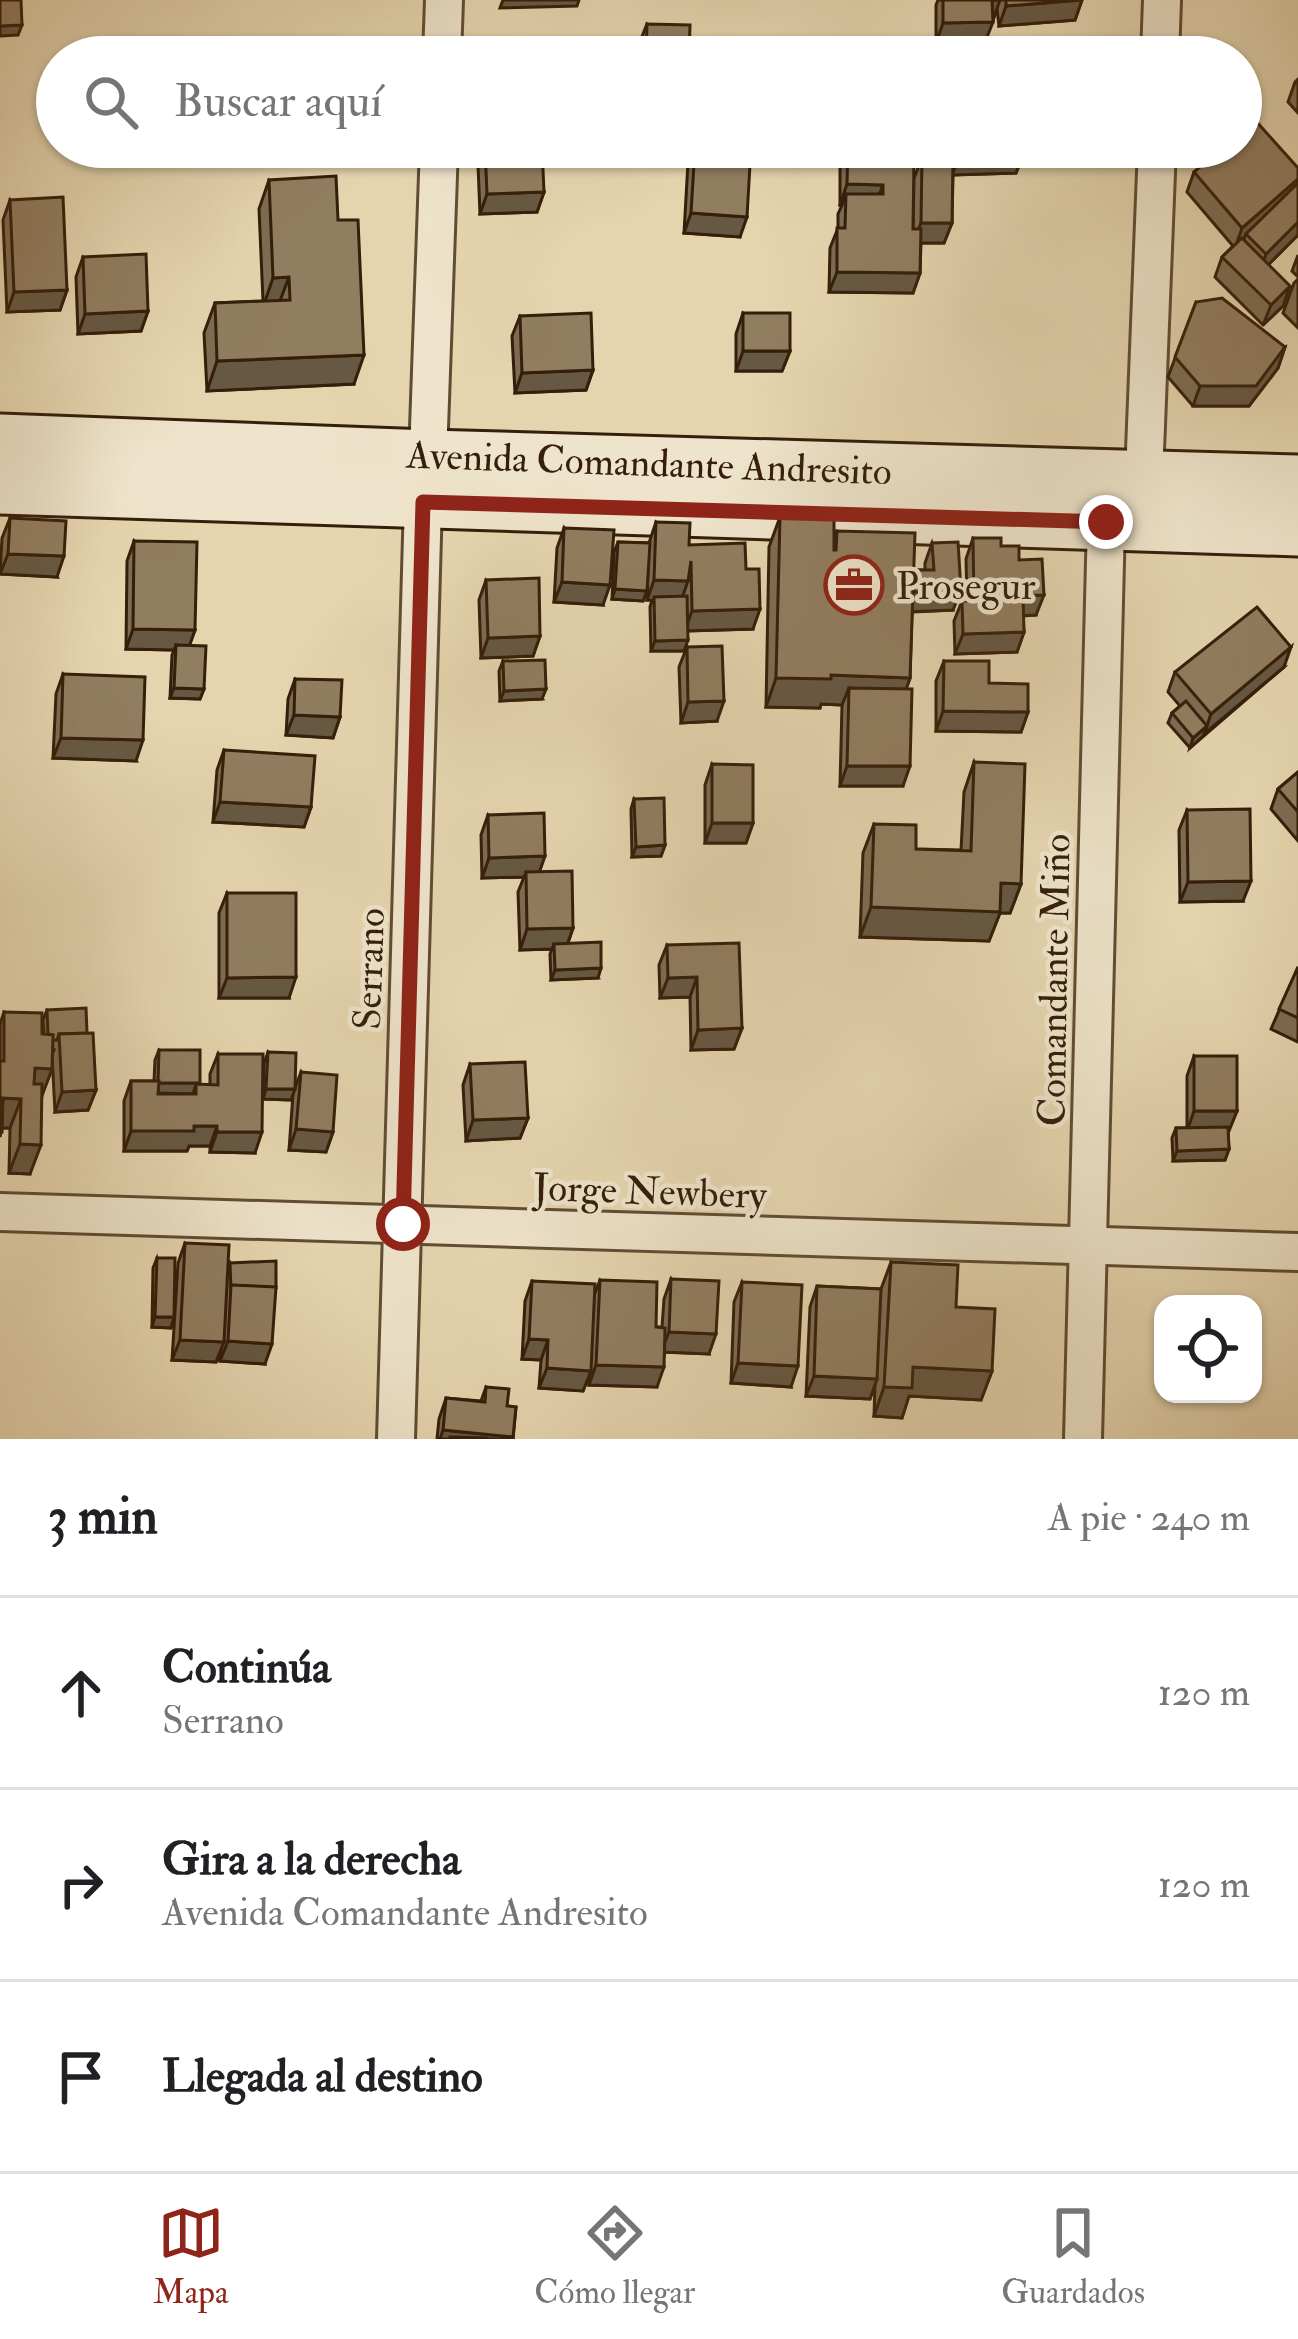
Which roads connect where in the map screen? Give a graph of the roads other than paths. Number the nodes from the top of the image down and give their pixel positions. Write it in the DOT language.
graph roads {
  1 [pos="444,0"];
  2 [pos="1162,0"];
  3 [pos="443,36"];
  4 [pos="1161,36"];
  5 [pos="438,168"];
  6 [pos="1155,168"];
  7 [pos="0,440"];
  8 [pos="1144,476"];
  9 [pos="426,479"];
  10 [pos="1298,481"];
  11 [pos="0,488"];
  12 [pos="1106,522"];
  13 [pos="1298,530"];
  14 [pos="0,1212"];
  15 [pos="403,1224"];
  16 [pos="1088,1246"];
  17 [pos="1298,1252"];
  18 [pos="397,1439"];
  19 [pos="1083,1439"];
  1 -- 3 [label="street"];
  2 -- 4 [label="street"];
  5 -- 9 [label="street, Serrano"];
  6 -- 8 [label="street"];
  7 -- 9 [label="main road, Avenida Comandante Andresito"];
  8 -- 9 [label="main road, Avenida Comandante Andresito"];
  8 -- 10 [label="main road, Avenida Comandante Andresito"];
  9 -- 11 [label="main road, Avenida Comandante Andresito"];
  9 -- 12 [label="main road, Avenida Comandante Andresito"];
  9 -- 15 [label="street, Serrano"];
  12 -- 13 [label="main road, Avenida Comandante Andresito"];
  12 -- 16 [label="street, Comandante Miño"];
  14 -- 15 [label="street, Jorge Newbery"];
  15 -- 16 [label="street, Jorge Newbery"];
  15 -- 18 [label="street, Serrano"];
  16 -- 17 [label="street, Jorge Newbery"];
  16 -- 19 [label="street, Comandante Miño"];
}
